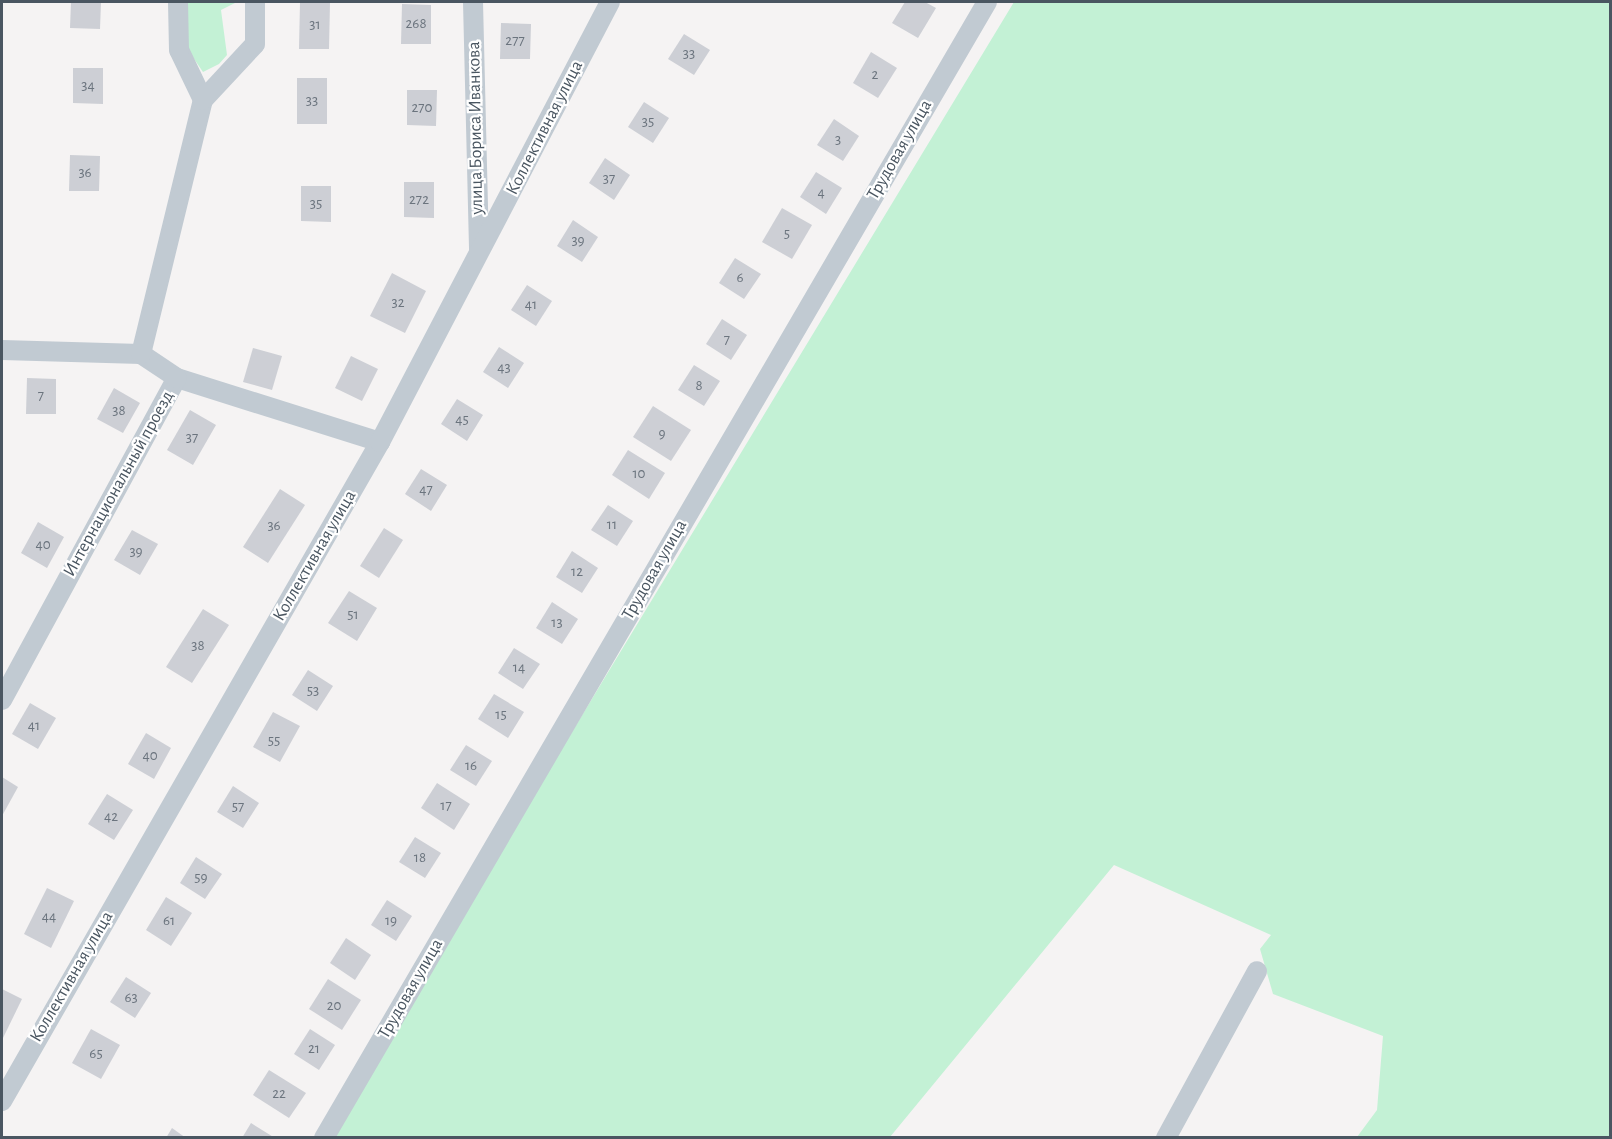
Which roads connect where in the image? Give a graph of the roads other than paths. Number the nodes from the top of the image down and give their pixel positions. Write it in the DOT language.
graph roads {
  1 [pos="178,2"];
  2 [pos="255,2"];
  3 [pos="473,2"];
  4 [pos="610,2"];
  5 [pos="987,2"];
  6 [pos="203,100"];
  7 [pos="479,254"];
  8 [pos="2,350"];
  9 [pos="141,354"];
  10 [pos="177,378"];
  11 [pos="380,442"];
  12 [pos="2,700"];
  13 [pos="1257,971"];
  14 [pos="2,1101"];
  15 [pos="324,1137"];
  16 [pos="1166,1137"];
  1 -- 6 [label="street"];
  2 -- 6 [label="street"];
  3 -- 7 [label="street, улица Бориса Иванкова"];
  4 -- 7 [label="street, Коллективная улица"];
  5 -- 15 [label="street, Трудовая улица"];
  6 -- 9 [label="street"];
  7 -- 11 [label="street, Коллективная улица"];
  8 -- 9 [label="street"];
  9 -- 10 [label="street, Интернациональный проезд"];
  10 -- 11 [label="street"];
  10 -- 12 [label="street, Интернациональный проезд"];
  11 -- 14 [label="street, Коллективная улица"];
  13 -- 16 [label="street"];
}
